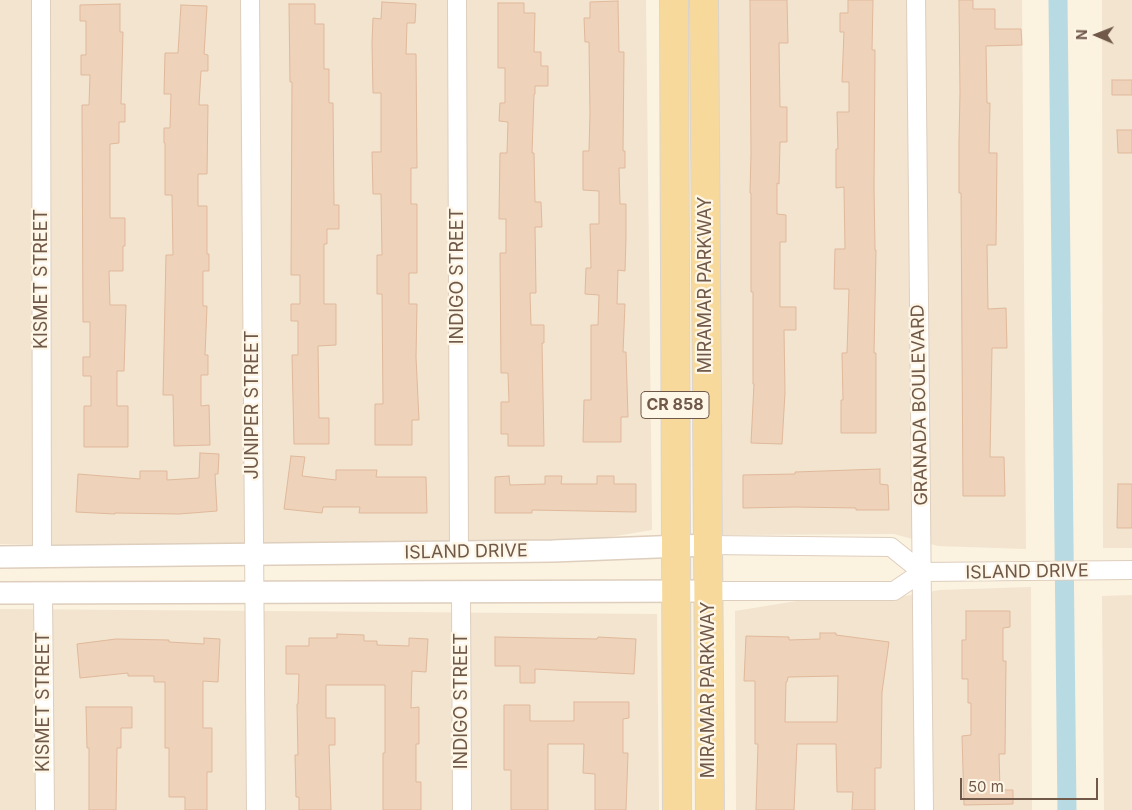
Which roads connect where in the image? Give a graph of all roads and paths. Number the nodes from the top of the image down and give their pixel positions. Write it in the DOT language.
graph roads {
  1 [pos="41,0"];
  2 [pos="250,0"];
  3 [pos="457,0"];
  4 [pos="674,0"];
  5 [pos="704,0"];
  6 [pos="916,0"];
  7 [pos="708,545"];
  8 [pos="675,546"];
  9 [pos="460,552"];
  10 [pos="254,555"];
  11 [pos="0,557"];
  12 [pos="42,557"];
  13 [pos="1132,570"];
  14 [pos="922,572"];
  15 [pos="676,591"];
  16 [pos="708,591"];
  17 [pos="0,593"];
  18 [pos="254,593"];
  19 [pos="461,593"];
  20 [pos="43,594"];
  21 [pos="45,810"];
  22 [pos="256,810"];
  23 [pos="462,810"];
  24 [pos="677,810"];
  25 [pos="710,810"];
  26 [pos="924,810"];
  1 -- 12 [label="street, KISMET STREET"];
  2 -- 10 [label="street, JUNIPER STREET"];
  3 -- 9 [label="street, INDIGO STREET"];
  4 -- 8 [label="main road, MIRAMAR PARKWAY / CR 858"];
  5 -- 7 [label="main road, MIRAMAR PARKWAY / CR 858"];
  6 -- 14 [label="street, GRANADA BOULEVARD"];
  7 -- 8 [label="street, ISLAND DRIVE"];
  7 -- 14 [label="street, ISLAND DRIVE"];
  7 -- 16 [label="main road, MIRAMAR PARKWAY / CR 858"];
  8 -- 9 [label="street, ISLAND DRIVE"];
  8 -- 15 [label="main road, MIRAMAR PARKWAY / CR 858"];
  9 -- 10 [label="street, ISLAND DRIVE"];
  10 -- 12 [label="street, ISLAND DRIVE"];
  10 -- 18 [label="street, JUNIPER STREET"];
  11 -- 12 [label="street, ISLAND DRIVE"];
  13 -- 14 [label="street, ISLAND DRIVE"];
  14 -- 16 [label="street"];
  14 -- 26 [label="street, GRANADA BOULEVARD"];
  15 -- 16 [label="street"];
  15 -- 19 [label="street"];
  15 -- 24 [label="main road, MIRAMAR PARKWAY / CR 858"];
  16 -- 25 [label="main road, MIRAMAR PARKWAY / CR 858"];
  17 -- 20 [label="street"];
  18 -- 19 [label="street"];
  18 -- 20 [label="street"];
  18 -- 22 [label="street, JUNIPER STREET"];
  19 -- 23 [label="street, INDIGO STREET"];
  20 -- 21 [label="street, KISMET STREET"];
}
